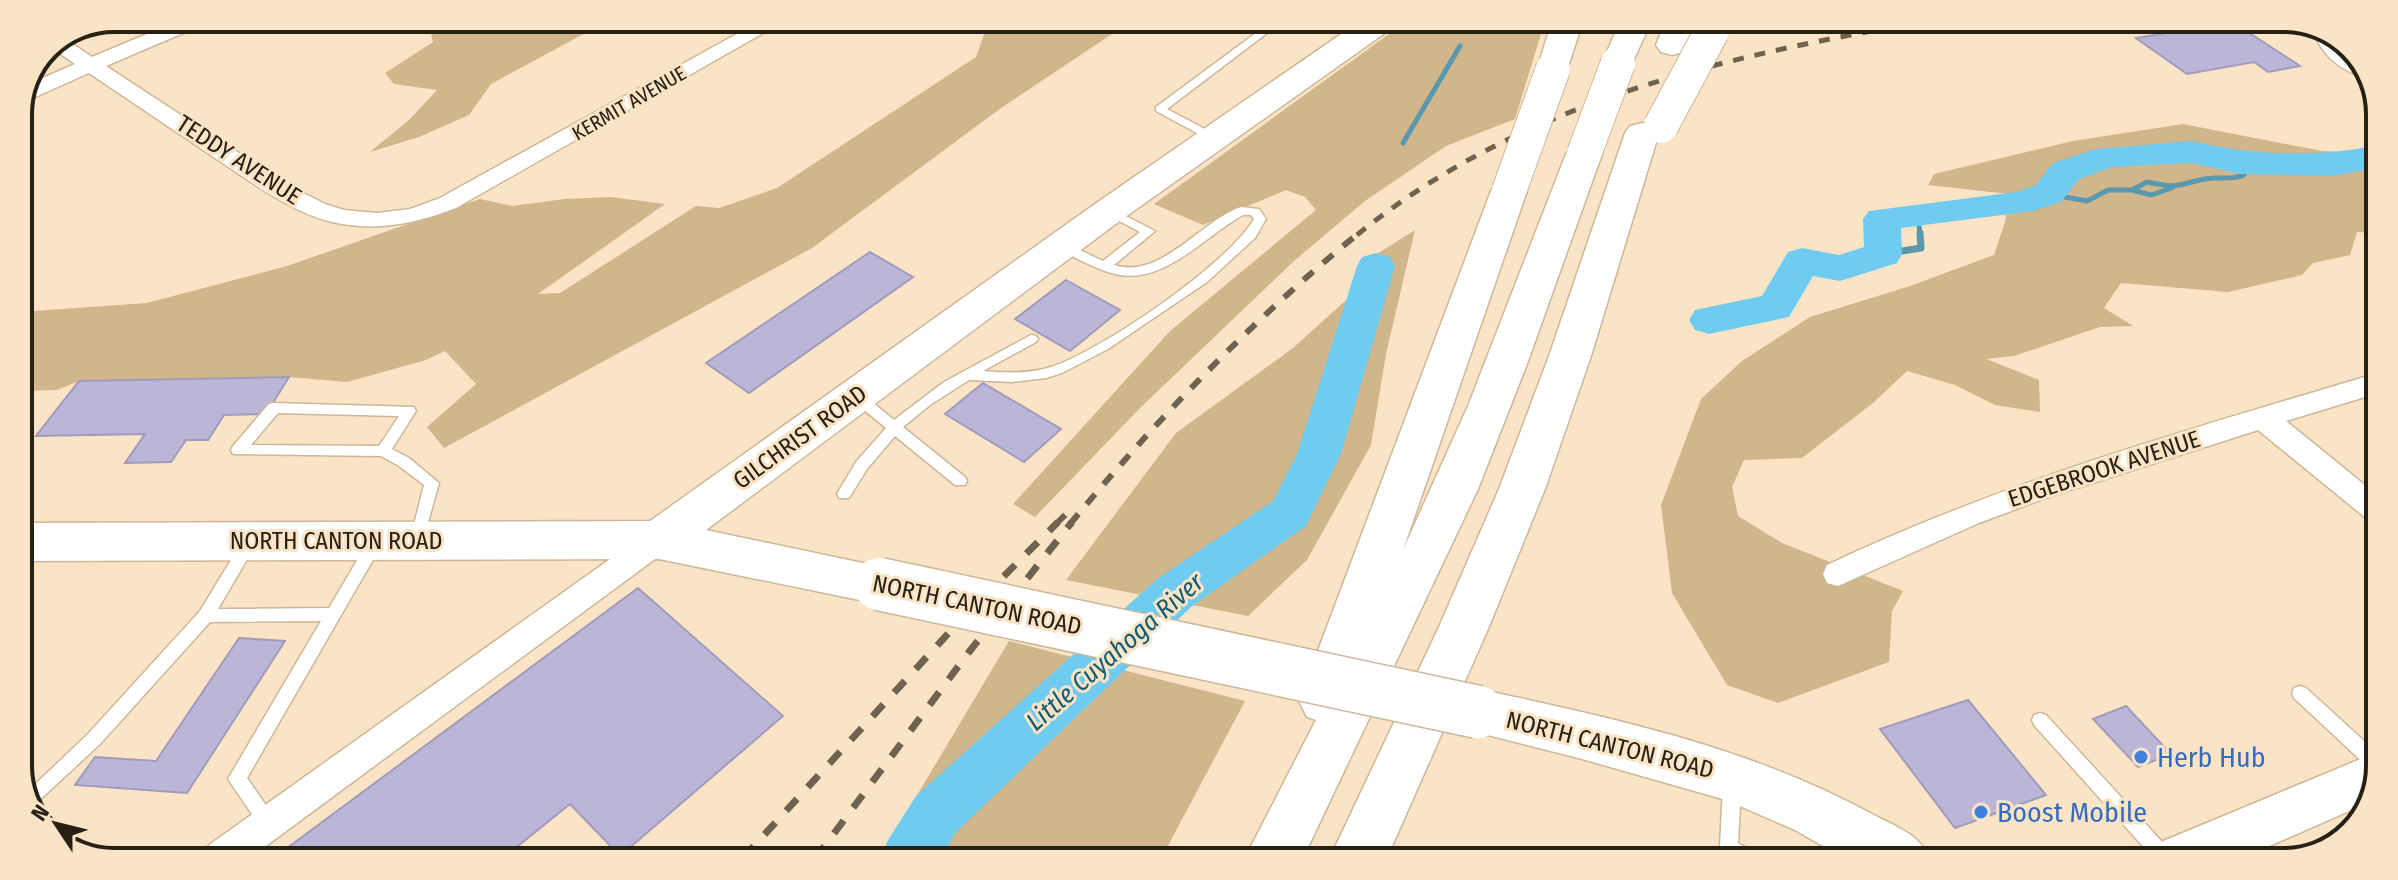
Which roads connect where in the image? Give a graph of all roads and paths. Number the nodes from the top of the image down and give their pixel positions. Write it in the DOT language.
graph roads {
  1 [pos="169,32"];
  2 [pos="755,32"];
  3 [pos="1263,32"];
  4 [pos="1365,32"];
  5 [pos="1565,32"];
  6 [pos="1631,32"];
  7 [pos="1712,32"];
  8 [pos="1676,34"];
  9 [pos="65,48"];
  10 [pos="90,65"];
  11 [pos="36,88"];
  12 [pos="1652,129"];
  13 [pos="1212,137"];
  14 [pos="482,185"];
  15 [pos="1108,212"];
  16 [pos="1061,246"];
  17 [pos="1106,265"];
  18 [pos="1031,339"];
  19 [pos="966,375"];
  20 [pos="2366,387"];
  21 [pos="855,396"];
  22 [pos="2265,420"];
  23 [pos="893,426"];
  24 [pos="383,451"];
  25 [pos="960,481"];
  26 [pos="844,494"];
  27 [pos="2366,502"];
  28 [pos="396,540"];
  29 [pos="659,540"];
  30 [pos="250,541"];
  31 [pos="32,546"];
  32 [pos="1838,574"];
  33 [pos="334,614"];
  34 [pos="206,616"];
  35 [pos="2300,693"];
  36 [pos="2040,720"];
  37 [pos="2366,754"];
  38 [pos="1733,777"];
  39 [pos="2364,783"];
  40 [pos="36,794"];
  41 [pos="268,823"];
  42 [pos="2260,847"];
  43 [pos="234,848"];
  44 [pos="1274,848"];
  45 [pos="1276,848"];
  46 [pos="1363,848"];
  47 [pos="1731,848"];
  48 [pos="1880,848"];
  49 [pos="2158,848"];
  1 -- 10 [label="street"];
  2 -- 14 [label="street, KERMIT AVENUE"];
  3 -- 13 [label="lane"];
  4 -- 13 [label="main road, GILCHRIST ROAD"];
  5 -- 44 [label="main road, bridge"];
  6 -- 45 [label="main road, bridge"];
  7 -- 12 [label="main road, bridge"];
  8 -- 12 [label="main road"];
  9 -- 10 [label="street, TEDDY AVENUE"];
  10 -- 11 [label="street"];
  10 -- 14 [label="street, TEDDY AVENUE"];
  12 -- 46 [label="main road"];
  13 -- 15 [label="main road, GILCHRIST ROAD"];
  15 -- 16 [label="main road, GILCHRIST ROAD"];
  15 -- 17 [label="lane"];
  16 -- 17 [label="lane"];
  16 -- 21 [label="main road, GILCHRIST ROAD"];
  17 -- 19 [label="lane"];
  18 -- 19 [label="lane"];
  19 -- 23 [label="lane"];
  20 -- 22 [label="street, EDGEBROOK AVENUE"];
  21 -- 23 [label="lane"];
  21 -- 29 [label="main road, GILCHRIST ROAD"];
  22 -- 27 [label="street"];
  22 -- 32 [label="street, EDGEBROOK AVENUE"];
  23 -- 25 [label="lane"];
  23 -- 26 [label="lane"];
  24 -- 24 [label="lane"];
  24 -- 28 [label="lane"];
  28 -- 29 [label="main road, NORTH CANTON ROAD"];
  28 -- 30 [label="main road, NORTH CANTON ROAD"];
  28 -- 33 [label="lane"];
  29 -- 38 [label="main road, NORTH CANTON ROAD, bridge"];
  29 -- 41 [label="street, GILCHRIST ROAD"];
  30 -- 31 [label="main road, NORTH CANTON ROAD"];
  30 -- 34 [label="lane"];
  33 -- 34 [label="lane"];
  33 -- 41 [label="lane"];
  34 -- 40 [label="lane"];
  35 -- 37 [label="lane"];
  36 -- 49 [label="lane"];
  38 -- 47 [label="lane"];
  38 -- 48 [label="main road, NORTH CANTON ROAD"];
  39 -- 42 [label="street"];
  41 -- 43 [label="street, GILCHRIST ROAD"];
}
